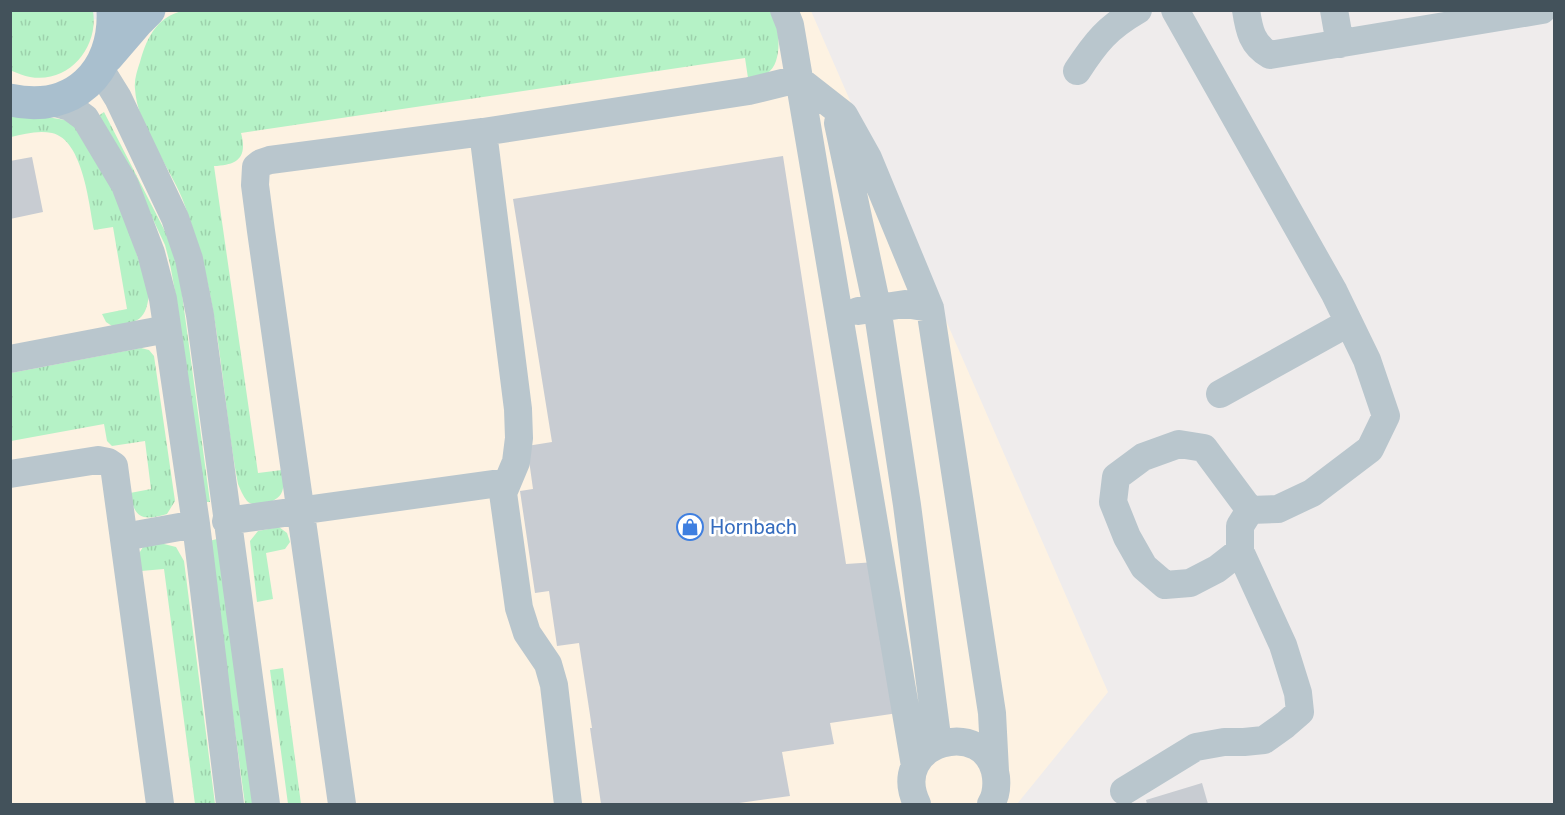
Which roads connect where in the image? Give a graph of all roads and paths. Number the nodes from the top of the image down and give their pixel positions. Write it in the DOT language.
graph roads {
  1 [pos="113,10"];
  2 [pos="150,10"];
  3 [pos="1138,10"];
  4 [pos="1175,10"];
  5 [pos="1246,10"];
  6 [pos="1335,10"];
  7 [pos="1542,10"];
  8 [pos="789,15"];
  9 [pos="1471,16"];
  10 [pos="1403,22"];
  11 [pos="1340,44"];
  12 [pos="103,64"];
  13 [pos="1077,72"];
  14 [pos="798,79"];
  15 [pos="10,100"];
  16 [pos="52,102"];
  17 [pos="834,106"];
  18 [pos="483,132"];
  19 [pos="877,307"];
  20 [pos="930,308"];
  21 [pos="839,315"];
  22 [pos="1348,323"];
  23 [pos="167,329"];
  24 [pos="10,359"];
  25 [pos="1220,394"];
  26 [pos="10,474"];
  27 [pos="507,482"];
  28 [pos="1250,510"];
  29 [pos="301,511"];
  30 [pos="226,521"];
  31 [pos="196,524"];
  32 [pos="124,537"];
  33 [pos="1240,551"];
  34 [pos="938,744"];
  35 [pos="915,766"];
  36 [pos="995,771"];
  37 [pos="1124,791"];
  38 [pos="160,804"];
  39 [pos="230,804"];
  40 [pos="266,804"];
  41 [pos="342,804"];
  42 [pos="568,804"];
  43 [pos="917,804"];
  44 [pos="991,804"];
  1 -- 12 [label="main road"];
  2 -- 12 [label="main road"];
  3 -- 13 [label="lane"];
  4 -- 22 [label="lane"];
  5 -- 11 [label="lane"];
  6 -- 11 [label="lane"];
  7 -- 9 [label="lane"];
  8 -- 14 [label="lane"];
  9 -- 10 [label="lane"];
  10 -- 11 [label="lane"];
  12 -- 16 [label="main road"];
  12 -- 30 [label="lane"];
  14 -- 17 [label="lane"];
  14 -- 18 [label="lane"];
  14 -- 21 [label="lane"];
  15 -- 16 [label="main road"];
  16 -- 23 [label="lane"];
  17 -- 19 [label="lane"];
  17 -- 20 [label="lane"];
  18 -- 27 [label="lane"];
  18 -- 29 [label="lane"];
  19 -- 20 [label="lane"];
  19 -- 21 [label="lane"];
  19 -- 34 [label="lane"];
  20 -- 36 [label="lane"];
  21 -- 35 [label="lane"];
  22 -- 25 [label="lane"];
  22 -- 28 [label="lane"];
  23 -- 24 [label="lane"];
  23 -- 31 [label="lane"];
  26 -- 32 [label="lane"];
  27 -- 29 [label="lane"];
  27 -- 42 [label="lane"];
  28 -- 33 [label="lane"];
  28 -- 33 [label="lane"];
  29 -- 30 [label="lane"];
  29 -- 41 [label="lane"];
  30 -- 40 [label="lane"];
  31 -- 32 [label="lane"];
  31 -- 39 [label="lane"];
  32 -- 38 [label="lane"];
  33 -- 37 [label="lane"];
  34 -- 35 [label="lane"];
  34 -- 36 [label="lane"];
  35 -- 43 [label="lane"];
  36 -- 44 [label="lane"];
}
